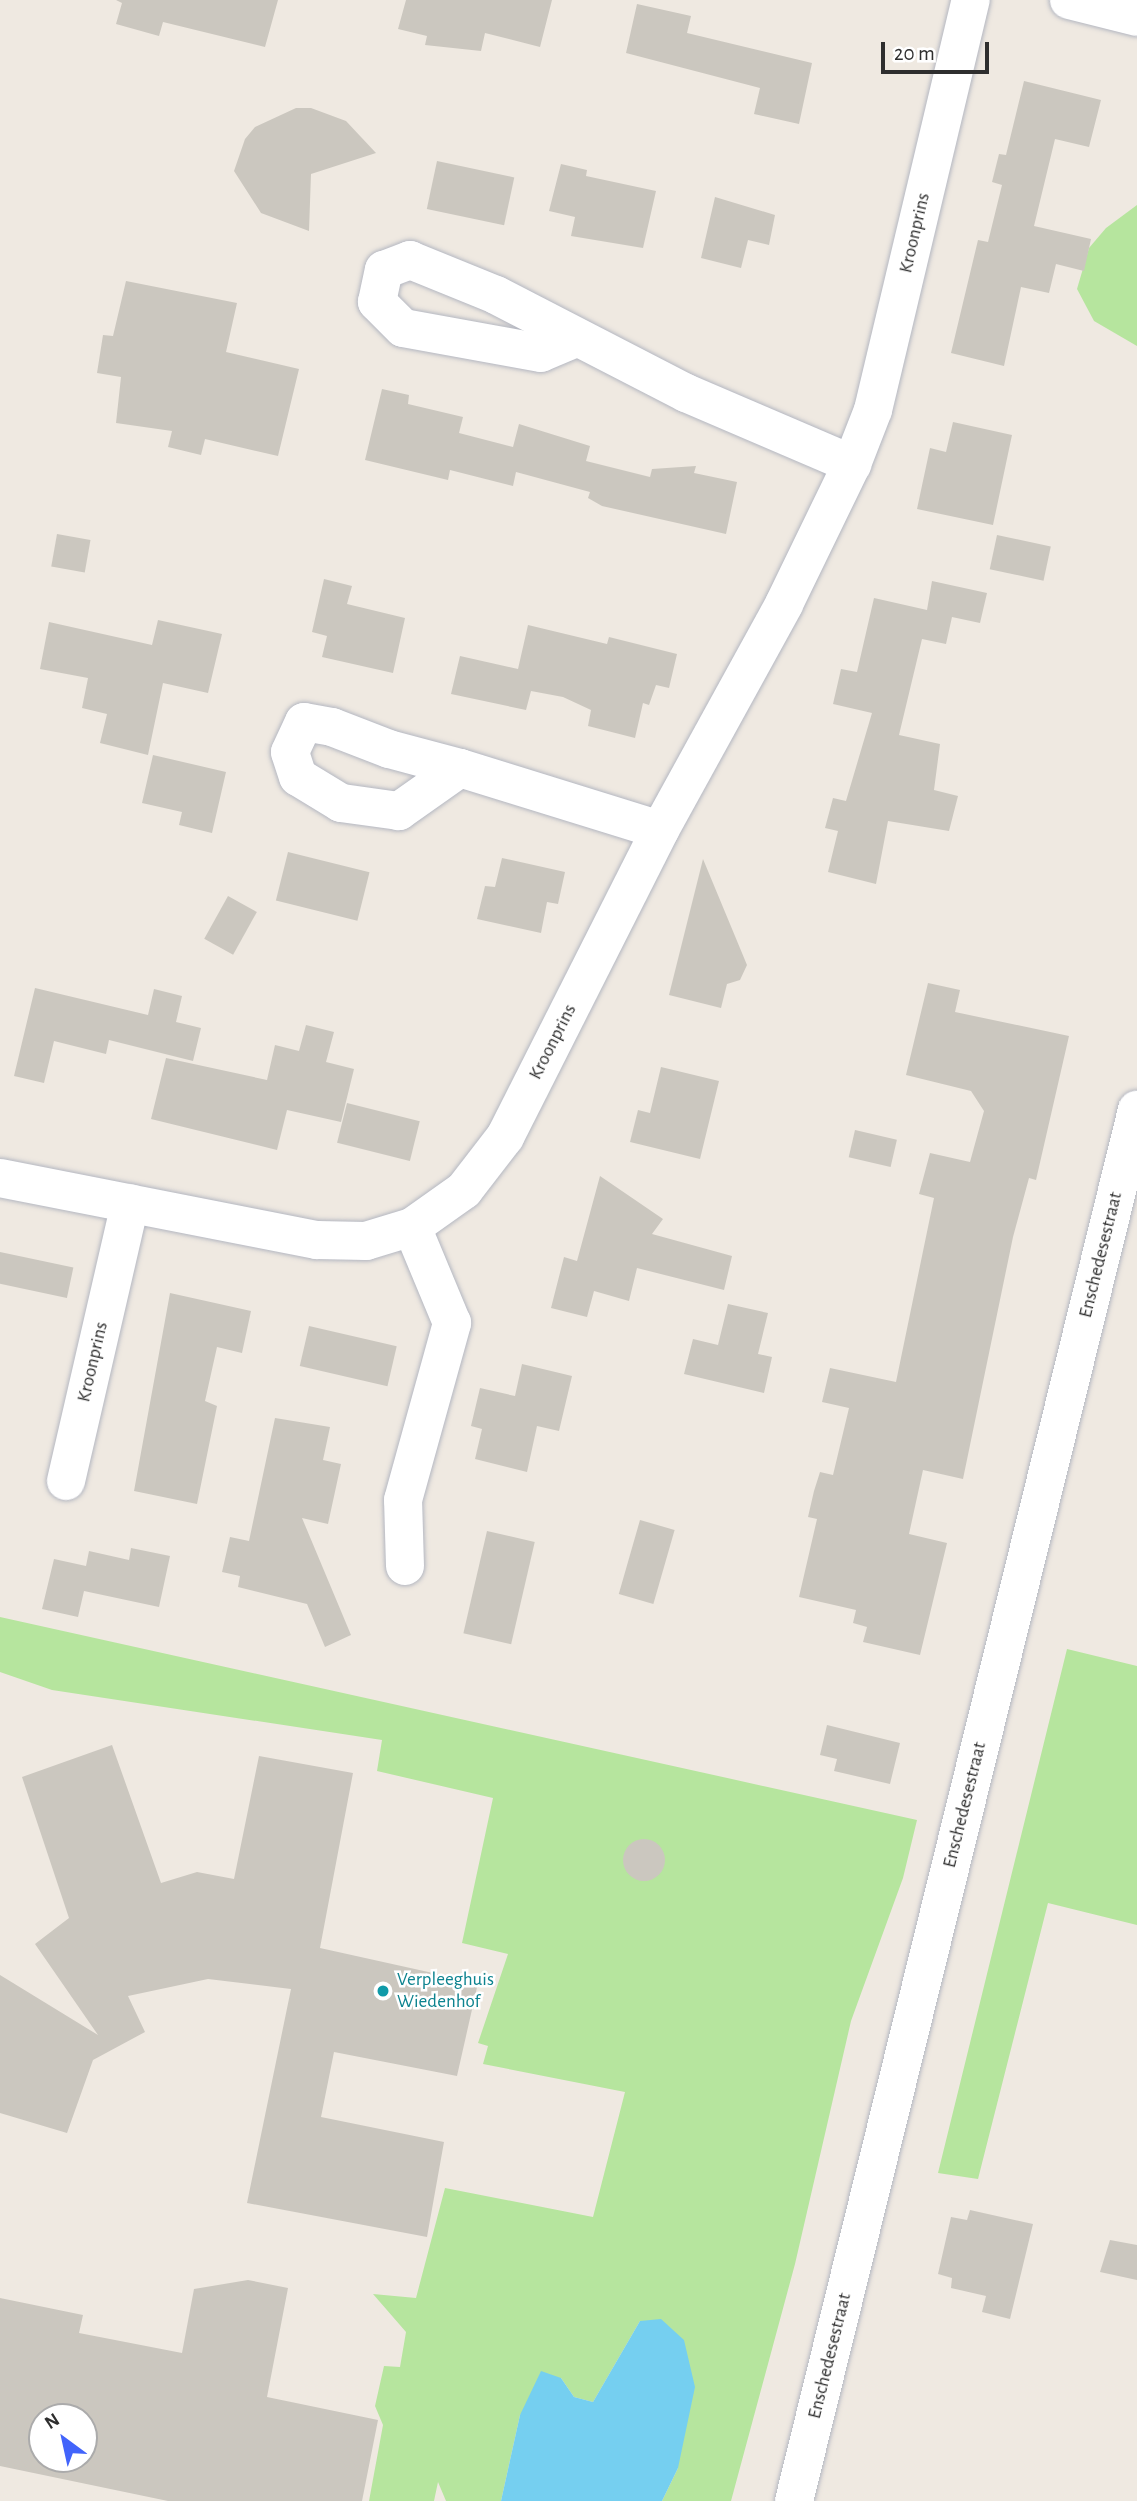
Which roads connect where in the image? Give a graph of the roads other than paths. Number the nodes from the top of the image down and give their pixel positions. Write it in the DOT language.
graph roads {
  1 [pos="971,0"];
  2 [pos="1069,0"];
  3 [pos="1137,17"];
  4 [pos="576,338"];
  5 [pos="852,464"];
  6 [pos="460,768"];
  7 [pos="660,830"];
  8 [pos="1137,1110"];
  9 [pos="0,1178"];
  10 [pos="130,1203"];
  11 [pos="412,1227"];
  12 [pos="66,1481"];
  13 [pos="405,1566"];
  14 [pos="794,2501"];
  1 -- 5 [label="street, Kroonprins"];
  2 -- 3 [label="street"];
  4 -- 5 [label="street"];
  5 -- 7 [label="street, Kroonprins"];
  6 -- 7 [label="street"];
  7 -- 11 [label="street, Kroonprins"];
  8 -- 14 [label="street, Enschedesestraat"];
  9 -- 10 [label="street, Kroonprins"];
  10 -- 11 [label="street, Kroonprins"];
  10 -- 12 [label="street, Kroonprins"];
  11 -- 13 [label="street"];
}
